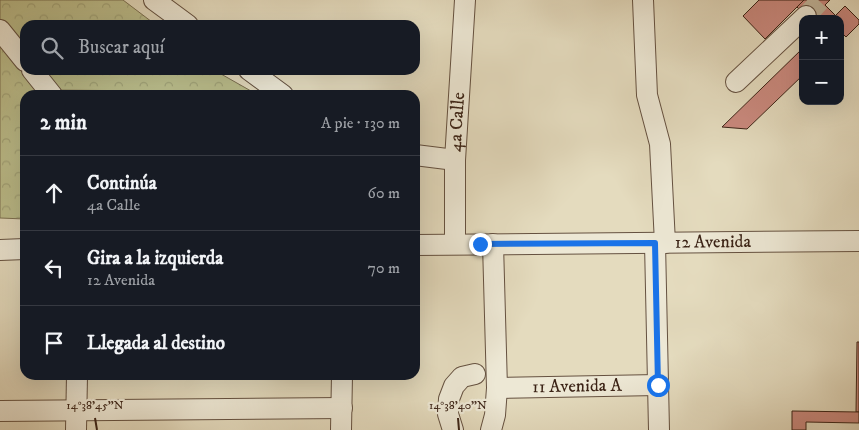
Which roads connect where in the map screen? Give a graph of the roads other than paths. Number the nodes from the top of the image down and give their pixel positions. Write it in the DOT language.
graph roads {
  1 [pos="154,0"];
  2 [pos="465,0"];
  3 [pos="643,0"];
  4 [pos="181,20"];
  5 [pos="799,23"];
  6 [pos="0,30"];
  7 [pos="20,56"];
  8 [pos="36,75"];
  9 [pos="256,75"];
  10 [pos="736,82"];
  11 [pos="48,90"];
  12 [pos="275,90"];
  13 [pos="420,156"];
  14 [pos="455,160"];
  15 [pos="859,241"];
  16 [pos="660,243"];
  17 [pos="420,244"];
  18 [pos="455,244"];
  19 [pos="493,244"];
  20 [pos="20,249"];
  21 [pos="0,250"];
  22 [pos="475,374"];
  23 [pos="77,380"];
  24 [pos="342,380"];
  25 [pos="658,385"];
  26 [pos="497,388"];
  27 [pos="342,408"];
  28 [pos="0,411"];
  29 [pos="76,420"];
  30 [pos="341,430"];
  31 [pos="453,430"];
  32 [pos="490,430"];
  33 [pos="659,430"];
  1 -- 4 [label="street"];
  2 -- 14 [label="street, 4a Calle"];
  3 -- 16 [label="street"];
  5 -- 10 [label="street"];
  6 -- 7 [label="street"];
  8 -- 11 [label="street"];
  9 -- 12 [label="street"];
  13 -- 14 [label="street"];
  14 -- 18 [label="street, 4a Calle"];
  15 -- 16 [label="street, 12 Avenida"];
  16 -- 19 [label="street, 12 Avenida"];
  16 -- 25 [label="street"];
  17 -- 18 [label="street, 12 Avenida"];
  18 -- 19 [label="street, 12 Avenida"];
  19 -- 26 [label="street"];
  20 -- 21 [label="street"];
  22 -- 31 [label="street"];
  23 -- 29 [label="street"];
  24 -- 27 [label="street"];
  25 -- 26 [label="street, 11 Avenida A"];
  25 -- 33 [label="street"];
  26 -- 32 [label="street"];
  27 -- 29 [label="street"];
  27 -- 30 [label="street"];
  28 -- 29 [label="street"];
}
